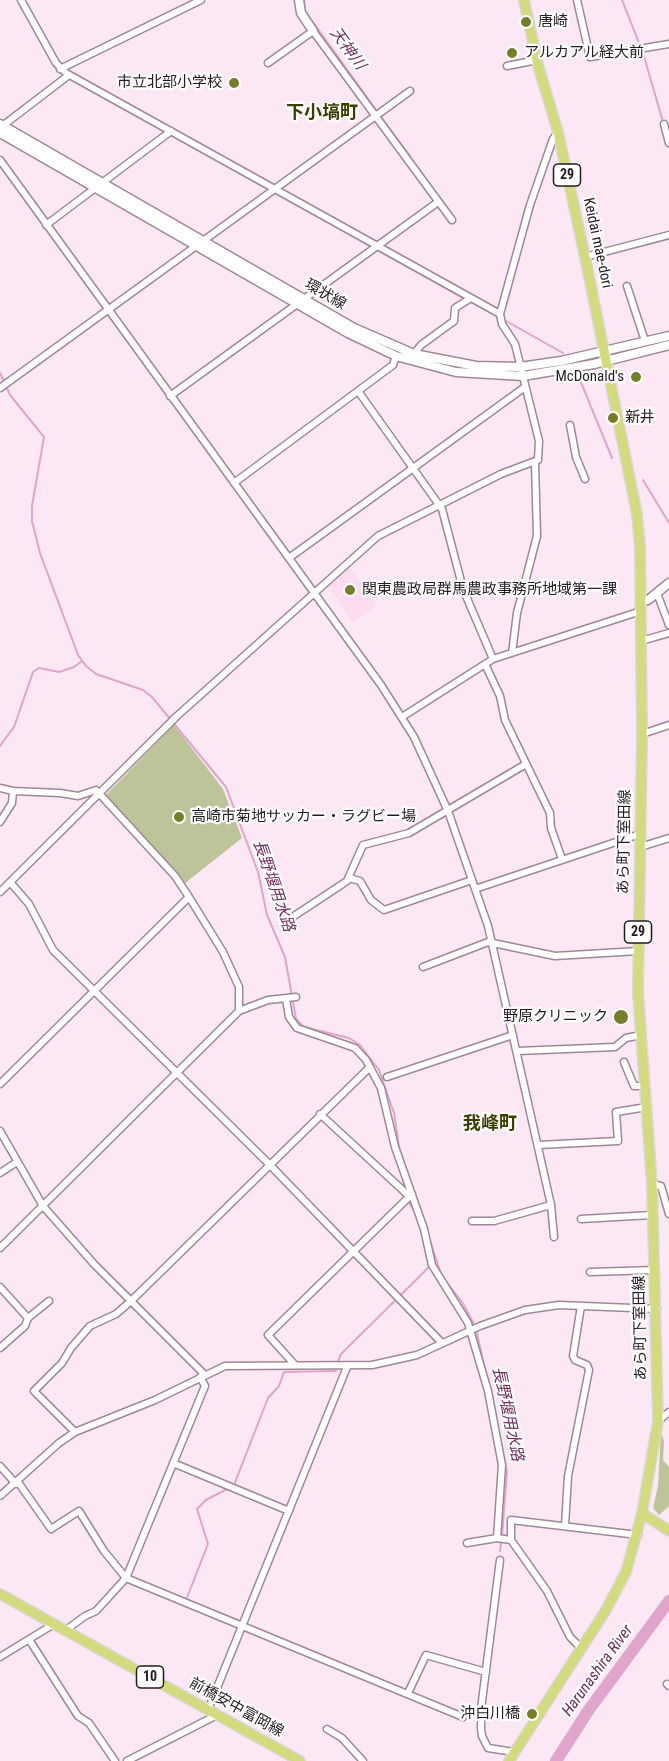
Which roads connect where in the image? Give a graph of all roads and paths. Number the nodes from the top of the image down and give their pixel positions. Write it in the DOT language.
graph roads {
  1 [pos="21,0"];
  2 [pos="201,0"];
  3 [pos="299,0"];
  4 [pos="524,0"];
  5 [pos="577,0"];
  6 [pos="313,31"];
  7 [pos="669,44"];
  8 [pos="537,60"];
  9 [pos="268,63"];
  10 [pos="507,66"];
  11 [pos="60,69"];
  12 [pos="69,75"];
  13 [pos="410,91"];
  14 [pos="375,116"];
  15 [pos="664,124"];
  16 [pos="1,128"];
  17 [pos="171,131"];
  18 [pos="558,132"];
  19 [pos="669,141"];
  20 [pos="0,160"];
  21 [pos="99,186"];
  22 [pos="275,189"];
  23 [pos="438,202"];
  24 [pos="452,220"];
  25 [pos="46,225"];
  26 [pos="669,235"];
  27 [pos="199,243"];
  28 [pos="377,246"];
  29 [pos="585,257"];
  30 [pos="627,286"];
  31 [pos="471,298"];
  32 [pos="301,301"];
  33 [pos="109,311"];
  34 [pos="500,314"];
  35 [pos="669,336"];
  36 [pos="645,341"];
  37 [pos="669,345"];
  38 [pos="414,354"];
  39 [pos="396,356"];
  40 [pos="604,357"];
  41 [pos="520,367"];
  42 [pos="523,376"];
  43 [pos="3,386"];
  44 [pos="525,387"];
  45 [pos="358,391"];
  46 [pos="170,396"];
  47 [pos="570,425"];
  48 [pos="535,462"];
  49 [pos="412,468"];
  50 [pos="585,479"];
  51 [pos="234,483"];
  52 [pos="439,505"];
  53 [pos="289,558"];
  54 [pos="669,584"];
  55 [pos="657,592"];
  56 [pos="314,593"];
  57 [pos="641,606"];
  58 [pos="669,625"];
  59 [pos="669,633"];
  60 [pos="641,641"];
  61 [pos="512,654"];
  62 [pos="493,659"];
  63 [pos="485,664"];
  64 [pos="402,717"];
  65 [pos="669,725"];
  66 [pos="642,734"];
  67 [pos="526,764"];
  68 [pos="0,788"];
  69 [pos="13,791"];
  70 [pos="100,795"];
  71 [pos="448,811"];
  72 [pos="0,822"];
  73 [pos="640,834"];
  74 [pos="669,838"];
  75 [pos="640,847"];
  76 [pos="562,859"];
  77 [pos="349,878"];
  78 [pos="472,880"];
  79 [pos="10,882"];
  80 [pos="475,890"];
  81 [pos="0,892"];
  82 [pos="189,897"];
  83 [pos="288,920"];
  84 [pos="492,942"];
  85 [pos="638,951"];
  86 [pos="423,968"];
  87 [pos="94,991"];
  88 [pos="239,1011"];
  89 [pos="513,1035"];
  90 [pos="640,1035"];
  91 [pos="517,1051"];
  92 [pos="624,1062"];
  93 [pos="370,1066"];
  94 [pos="176,1072"];
  95 [pos="387,1077"];
  96 [pos="0,1084"];
  97 [pos="645,1086"];
  98 [pos="647,1107"];
  99 [pos="320,1114"];
  100 [pos="0,1131"];
  101 [pos="538,1145"];
  102 [pos="17,1162"];
  103 [pos="268,1164"];
  104 [pos="0,1173"];
  105 [pos="652,1184"];
  106 [pos="410,1195"];
  107 [pos="551,1205"];
  108 [pos="43,1206"];
  109 [pos="669,1214"];
  110 [pos="652,1215"];
  111 [pos="581,1219"];
  112 [pos="472,1221"];
  113 [pos="554,1237"];
  114 [pos="0,1248"];
  115 [pos="353,1251"];
  116 [pos="655,1270"];
  117 [pos="590,1272"];
  118 [pos="0,1287"];
  119 [pos="131,1301"];
  120 [pos="49,1302"];
  121 [pos="581,1306"];
  122 [pos="657,1309"];
  123 [pos="28,1318"];
  124 [pos="471,1330"];
  125 [pos="442,1343"];
  126 [pos="0,1348"];
  127 [pos="295,1366"];
  128 [pos="347,1367"];
  129 [pos="202,1376"];
  130 [pos="669,1412"];
  131 [pos="658,1421"];
  132 [pos="75,1432"];
  133 [pos="173,1463"];
  134 [pos="0,1466"];
  135 [pos="16,1483"];
  136 [pos="0,1496"];
  137 [pos="289,1511"];
  138 [pos="642,1513"];
  139 [pos="565,1526"];
  140 [pos="669,1532"];
  141 [pos="638,1535"];
  142 [pos="496,1538"];
  143 [pos="511,1540"];
  144 [pos="467,1544"];
  145 [pos="500,1560"];
  146 [pos="126,1578"];
  147 [pos="0,1594"];
  148 [pos="54,1624"];
  149 [pos="242,1627"];
  150 [pos="66,1630"];
  151 [pos="30,1641"];
  152 [pos="581,1648"];
  153 [pos="0,1657"];
  154 [pos="486,1672"];
  155 [pos="408,1694"];
  156 [pos="212,1712"];
  157 [pos="463,1717"];
  158 [pos="327,1729"];
  159 [pos="511,1757"];
  160 [pos="115,1761"];
  161 [pos="127,1761"];
  162 [pos="300,1761"];
  163 [pos="363,1761"];
  1 -- 11 [label="street"];
  2 -- 11 [label="street"];
  3 -- 6 [label="street"];
  4 -- 8 [label="main road, Keidai mae-dori / 29"];
  5 -- 7 [label="street"];
  6 -- 9 [label="street"];
  6 -- 14 [label="street"];
  8 -- 10 [label="street"];
  8 -- 18 [label="main road, Keidai mae-dori / 29"];
  11 -- 12 [label="street"];
  12 -- 16 [label="street"];
  12 -- 17 [label="street"];
  13 -- 14 [label="street"];
  14 -- 22 [label="street"];
  14 -- 23 [label="street"];
  15 -- 19 [label="street"];
  16 -- 21 [label="street, 環状線"];
  17 -- 21 [label="street"];
  17 -- 22 [label="street"];
  18 -- 29 [label="main road, Keidai mae-dori / 29"];
  18 -- 34 [label="street"];
  20 -- 25 [label="street"];
  21 -- 25 [label="street"];
  21 -- 27 [label="street, 環状線"];
  22 -- 27 [label="street"];
  22 -- 28 [label="street"];
  23 -- 24 [label="street"];
  23 -- 28 [label="street"];
  25 -- 33 [label="street"];
  26 -- 29 [label="street"];
  27 -- 32 [label="street, 環状線"];
  27 -- 33 [label="street"];
  28 -- 31 [label="street"];
  28 -- 32 [label="street"];
  29 -- 40 [label="main road, Keidai mae-dori / 29"];
  30 -- 36 [label="street"];
  31 -- 34 [label="street"];
  31 -- 38 [label="street"];
  32 -- 38 [label="street, 環状線"];
  32 -- 39 [label="street, 環状線"];
  32 -- 46 [label="street"];
  33 -- 43 [label="street"];
  33 -- 46 [label="street"];
  34 -- 41 [label="street"];
  35 -- 36 [label="street, 環状線"];
  36 -- 40 [label="street, 環状線"];
  37 -- 40 [label="street, 環状線"];
  38 -- 41 [label="street, 環状線"];
  39 -- 42 [label="street, 環状線"];
  39 -- 45 [label="street"];
  40 -- 41 [label="street, 環状線"];
  40 -- 42 [label="street, 環状線"];
  40 -- 57 [label="main road, あら町下室田線 / 29"];
  41 -- 42 [label="street"];
  42 -- 44 [label="street"];
  44 -- 48 [label="street"];
  44 -- 49 [label="street"];
  45 -- 49 [label="street"];
  45 -- 51 [label="street"];
  46 -- 51 [label="street"];
  47 -- 50 [label="street"];
  48 -- 52 [label="street"];
  48 -- 61 [label="street"];
  49 -- 52 [label="street"];
  49 -- 53 [label="street"];
  51 -- 53 [label="street"];
  52 -- 56 [label="street"];
  52 -- 62 [label="street"];
  53 -- 56 [label="street"];
  54 -- 55 [label="street"];
  55 -- 57 [label="street"];
  55 -- 58 [label="street"];
  56 -- 64 [label="street"];
  56 -- 70 [label="street"];
  57 -- 60 [label="main road, あら町下室田線 / 29"];
  57 -- 61 [label="street"];
  59 -- 60 [label="street"];
  60 -- 66 [label="main road, あら町下室田線 / 29"];
  61 -- 62 [label="street"];
  62 -- 63 [label="street"];
  63 -- 64 [label="street"];
  63 -- 67 [label="street"];
  64 -- 71 [label="street"];
  65 -- 66 [label="street"];
  66 -- 73 [label="main road, あら町下室田線 / 29"];
  67 -- 71 [label="street"];
  67 -- 76 [label="street"];
  68 -- 69 [label="street"];
  69 -- 70 [label="street"];
  69 -- 72 [label="street"];
  70 -- 79 [label="street"];
  70 -- 82 [label="street"];
  71 -- 77 [label="street"];
  71 -- 78 [label="street"];
  73 -- 75 [label="main road, あら町下室田線 / 29"];
  73 -- 76 [label="street"];
  74 -- 75 [label="street"];
  75 -- 85 [label="main road, あら町下室田線 / 29"];
  76 -- 80 [label="street"];
  77 -- 78 [label="street"];
  77 -- 83 [label="street"];
  78 -- 80 [label="street"];
  79 -- 81 [label="street"];
  79 -- 87 [label="street"];
  80 -- 84 [label="street"];
  82 -- 87 [label="street"];
  82 -- 88 [label="street"];
  84 -- 85 [label="street"];
  84 -- 86 [label="street"];
  84 -- 89 [label="street"];
  85 -- 90 [label="main road, あら町下室田線 / 29"];
  87 -- 94 [label="street"];
  87 -- 96 [label="street"];
  88 -- 93 [label="street"];
  88 -- 94 [label="street"];
  89 -- 91 [label="street"];
  89 -- 95 [label="street"];
  90 -- 91 [label="street"];
  90 -- 97 [label="main road, あら町下室田線 / 29"];
  91 -- 101 [label="street"];
  92 -- 97 [label="street"];
  93 -- 99 [label="street"];
  93 -- 106 [label="street"];
  94 -- 103 [label="street"];
  94 -- 108 [label="street"];
  97 -- 98 [label="main road, あら町下室田線 / 29"];
  98 -- 101 [label="street"];
  98 -- 105 [label="main road, あら町下室田線 / 29"];
  99 -- 103 [label="street"];
  99 -- 106 [label="street"];
  100 -- 102 [label="street"];
  101 -- 107 [label="street"];
  102 -- 104 [label="street"];
  102 -- 108 [label="street"];
  103 -- 115 [label="street"];
  103 -- 119 [label="street"];
  105 -- 109 [label="street"];
  105 -- 110 [label="main road, あら町下室田線 / 29"];
  106 -- 115 [label="street"];
  106 -- 124 [label="street"];
  107 -- 112 [label="street"];
  107 -- 113 [label="street"];
  108 -- 114 [label="street"];
  108 -- 119 [label="street"];
  110 -- 111 [label="street"];
  110 -- 116 [label="main road, あら町下室田線 / 29"];
  115 -- 125 [label="street"];
  115 -- 127 [label="street"];
  116 -- 117 [label="street"];
  116 -- 122 [label="main road, あら町下室田線 / 29"];
  118 -- 123 [label="street"];
  119 -- 129 [label="street"];
  119 -- 132 [label="street"];
  120 -- 123 [label="street"];
  121 -- 122 [label="street"];
  121 -- 124 [label="street"];
  121 -- 139 [label="street"];
  122 -- 131 [label="main road, あら町下室田線 / 29"];
  123 -- 126 [label="street"];
  124 -- 125 [label="street"];
  124 -- 142 [label="street"];
  125 -- 128 [label="street"];
  127 -- 128 [label="street"];
  127 -- 129 [label="street"];
  128 -- 137 [label="street"];
  129 -- 132 [label="street"];
  129 -- 133 [label="street"];
  130 -- 131 [label="street"];
  131 -- 138 [label="main road, あら町下室田線 / 29"];
  132 -- 135 [label="street"];
  133 -- 137 [label="street"];
  133 -- 146 [label="street"];
  134 -- 135 [label="street"];
  135 -- 136 [label="street"];
  135 -- 146 [label="street"];
  137 -- 149 [label="street"];
  138 -- 140 [label="main road"];
  138 -- 141 [label="main road, あら町下室田線 / 29"];
  139 -- 141 [label="street"];
  139 -- 143 [label="street"];
  141 -- 152 [label="main road, あら町下室田線 / 29"];
  142 -- 143 [label="street"];
  142 -- 144 [label="street"];
  143 -- 152 [label="street"];
  145 -- 154 [label="street"];
  146 -- 149 [label="street"];
  146 -- 150 [label="street"];
  147 -- 148 [label="main road, 前橋安中富岡線 / 10"];
  148 -- 150 [label="main road, 前橋安中富岡線 / 10"];
  148 -- 151 [label="street"];
  149 -- 155 [label="street"];
  149 -- 156 [label="street"];
  150 -- 156 [label="main road, 前橋安中富岡線 / 10"];
  151 -- 153 [label="street"];
  151 -- 160 [label="street"];
  152 -- 159 [label="main road, あら町下室田線 / 29"];
  154 -- 155 [label="street"];
  154 -- 159 [label="street"];
  155 -- 157 [label="street"];
  156 -- 161 [label="street"];
  156 -- 162 [label="main road, 前橋安中富岡線 / 10"];
  158 -- 163 [label="street"];
}
